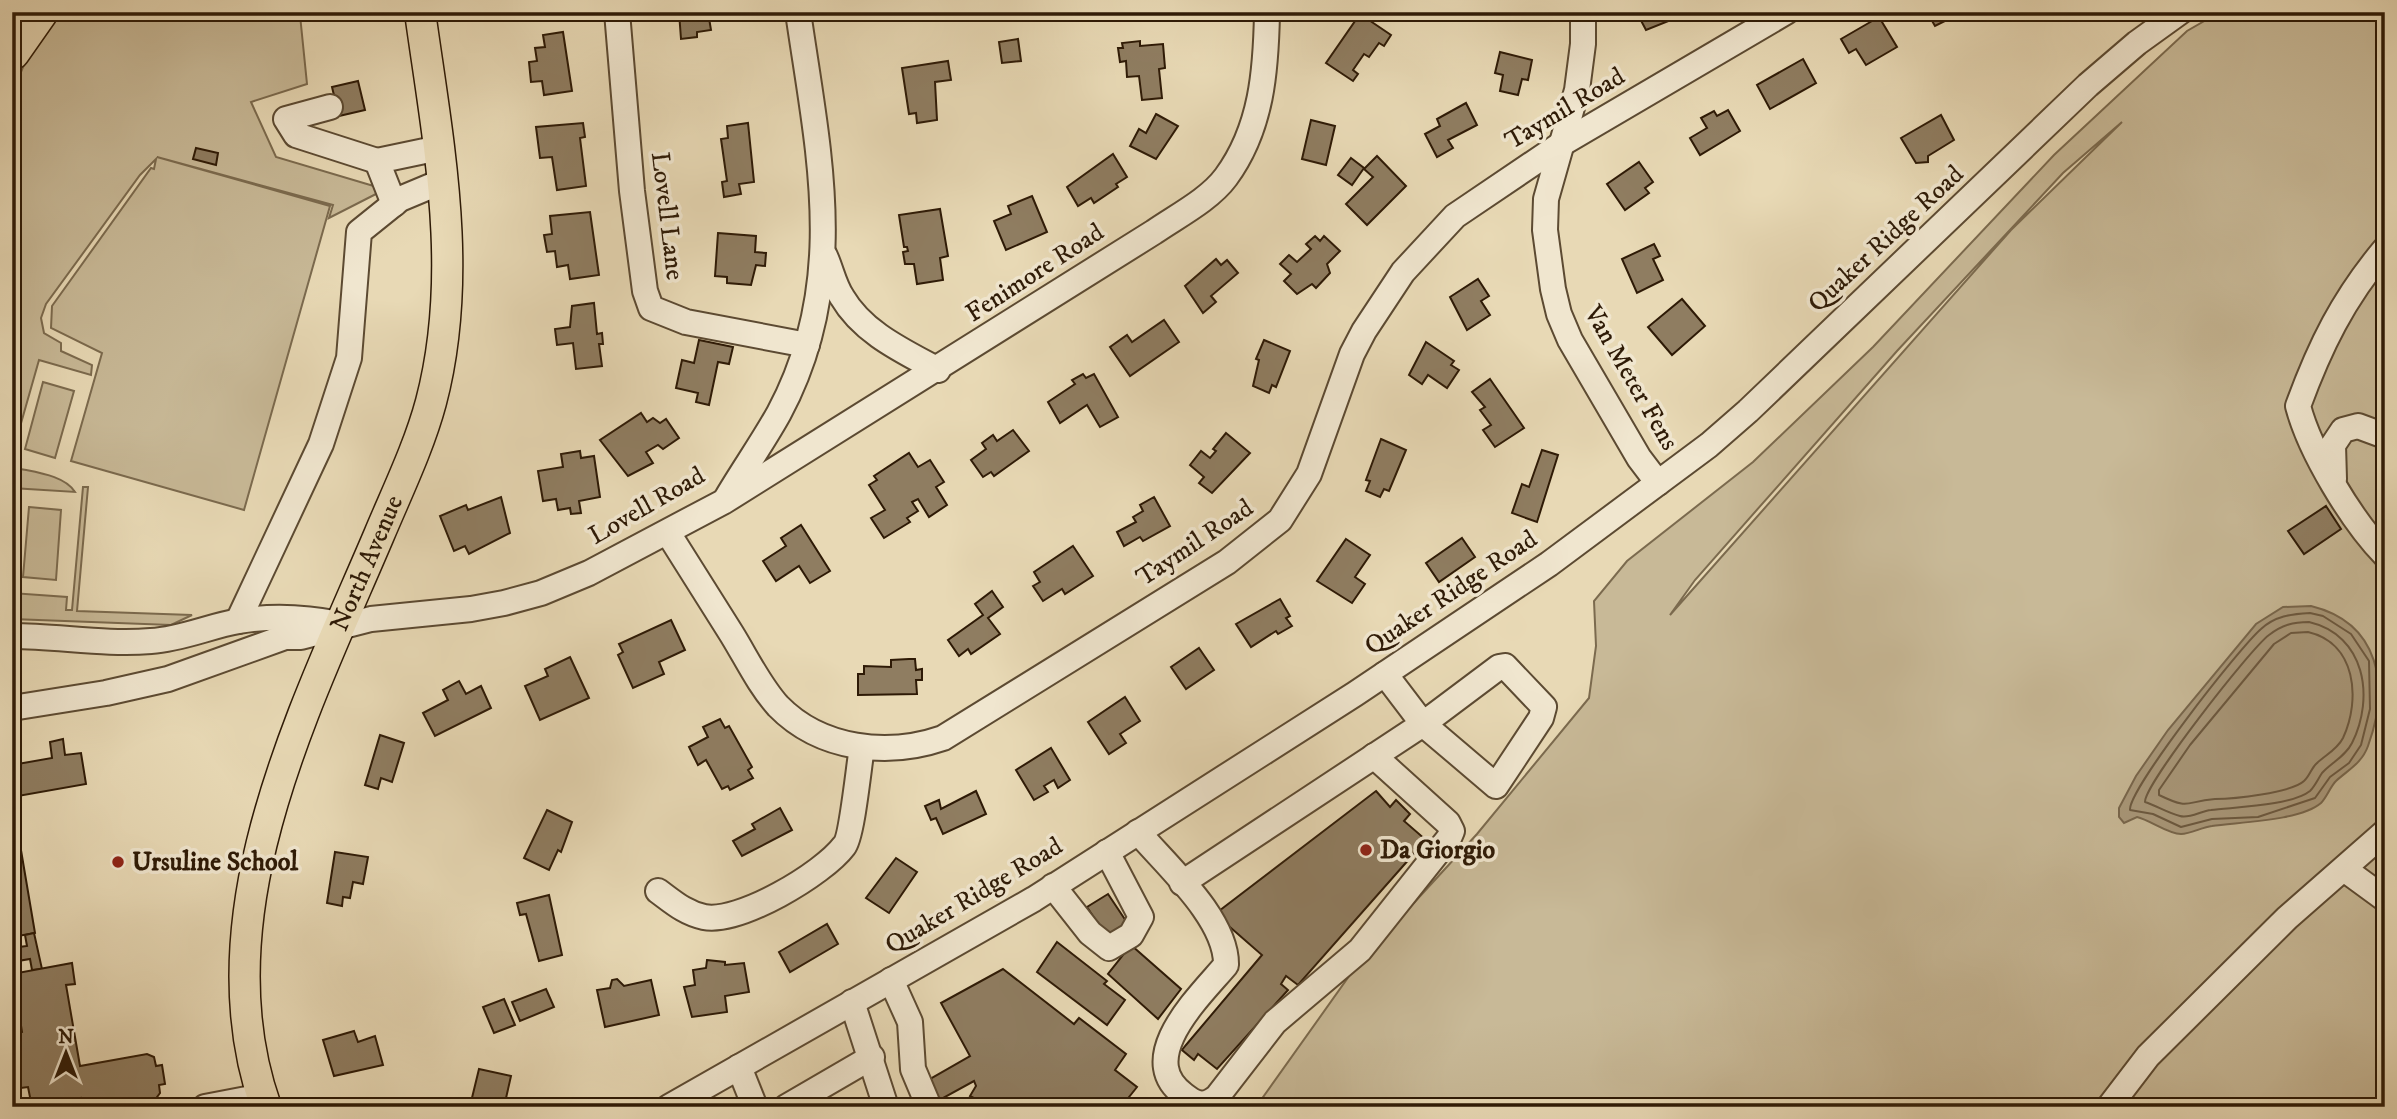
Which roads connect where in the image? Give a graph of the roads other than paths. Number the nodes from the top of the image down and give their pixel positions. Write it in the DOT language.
graph roads {
  1 [pos="40,12"];
  2 [pos="420,12"];
  3 [pos="617,12"];
  4 [pos="798,12"];
  5 [pos="1267,12"];
  6 [pos="1583,12"];
  7 [pos="1786,12"];
  8 [pos="2180,12"];
  9 [pos="12,52"];
  10 [pos="330,107"];
  11 [pos="1563,143"];
  12 [pos="439,148"];
  13 [pos="377,161"];
  14 [pos="443,181"];
  15 [pos="394,204"];
  16 [pos="2385,249"];
  17 [pos="825,253"];
  18 [pos="807,345"];
  19 [pos="938,370"];
  20 [pos="2385,436"];
  21 [pos="2334,481"];
  22 [pos="1658,483"];
  23 [pos="723,502"];
  24 [pos="668,533"];
  25 [pos="2385,555"];
  26 [pos="238,621"];
  27 [pos="341,625"];
  28 [pos="12,636"];
  29 [pos="1385,674"];
  30 [pos="12,708"];
  31 [pos="1423,724"];
  32 [pos="862,747"];
  33 [pos="1374,756"];
  34 [pos="1138,832"];
  35 [pos="2385,832"];
  36 [pos="1107,852"];
  37 [pos="2344,869"];
  38 [pos="1182,883"];
  39 [pos="1053,886"];
  40 [pos="658,891"];
  41 [pos="2385,899"];
  42 [pos="891,980"];
  43 [pos="852,1003"];
  44 [pos="872,1057"];
  45 [pos="731,1071"];
  46 [pos="264,1101"];
  47 [pos="205,1107"];
  48 [pos="669,1107"];
  49 [pos="738,1107"];
  50 [pos="754,1107"];
  51 [pos="786,1107"];
  52 [pos="886,1107"];
  53 [pos="929,1107"];
  54 [pos="2109,1107"];
  1 -- 9 [label="highway"];
  2 -- 12 [label="main road, North Avenue"];
  3 -- 18 [label="street, Lovell Lane"];
  4 -- 17 [label="street, Lovell Road"];
  5 -- 19 [label="street, Fenimore Road"];
  6 -- 11 [label="street, Van Meter Fens"];
  7 -- 11 [label="street, Taymil Road"];
  8 -- 22 [label="street, Quaker Ridge Road"];
  10 -- 13 [label="street"];
  11 -- 22 [label="street, Van Meter Fens"];
  11 -- 32 [label="street, Taymil Road"];
  12 -- 13 [label="street"];
  12 -- 14 [label="main road, North Avenue"];
  13 -- 15 [label="street"];
  14 -- 15 [label="street"];
  14 -- 27 [label="main road, North Avenue"];
  15 -- 26 [label="street"];
  16 -- 21 [label="street"];
  17 -- 18 [label="street, Lovell Road"];
  17 -- 19 [label="street, Lovell Road"];
  18 -- 23 [label="street, Lovell Road"];
  19 -- 23 [label="street, Fenimore Road"];
  20 -- 21 [label="street"];
  21 -- 25 [label="street"];
  22 -- 29 [label="street, Quaker Ridge Road"];
  23 -- 24 [label="street, Lovell Road"];
  24 -- 27 [label="street, Lovell Road"];
  24 -- 32 [label="street, Taymil Road"];
  26 -- 27 [label="street"];
  26 -- 28 [label="street"];
  27 -- 30 [label="street"];
  27 -- 46 [label="main road, North Avenue"];
  29 -- 31 [label="street"];
  29 -- 34 [label="street, Quaker Ridge Road"];
  31 -- 31 [label="street"];
  31 -- 33 [label="street"];
  32 -- 40 [label="street"];
  33 -- 38 [label="street"];
  33 -- 38 [label="street"];
  34 -- 36 [label="street, Quaker Ridge Road"];
  34 -- 38 [label="street"];
  35 -- 37 [label="street"];
  36 -- 39 [label="street, Quaker Ridge Road"];
  36 -- 39 [label="street"];
  37 -- 41 [label="street"];
  37 -- 54 [label="street"];
  39 -- 42 [label="street, Quaker Ridge Road"];
  42 -- 43 [label="street, Quaker Ridge Road"];
  42 -- 53 [label="street"];
  43 -- 44 [label="street"];
  43 -- 45 [label="street, Quaker Ridge Road"];
  44 -- 51 [label="street"];
  44 -- 52 [label="street"];
  45 -- 48 [label="street, Quaker Ridge Road"];
  45 -- 49 [label="street"];
  45 -- 50 [label="street"];
  46 -- 47 [label="street"];
}
